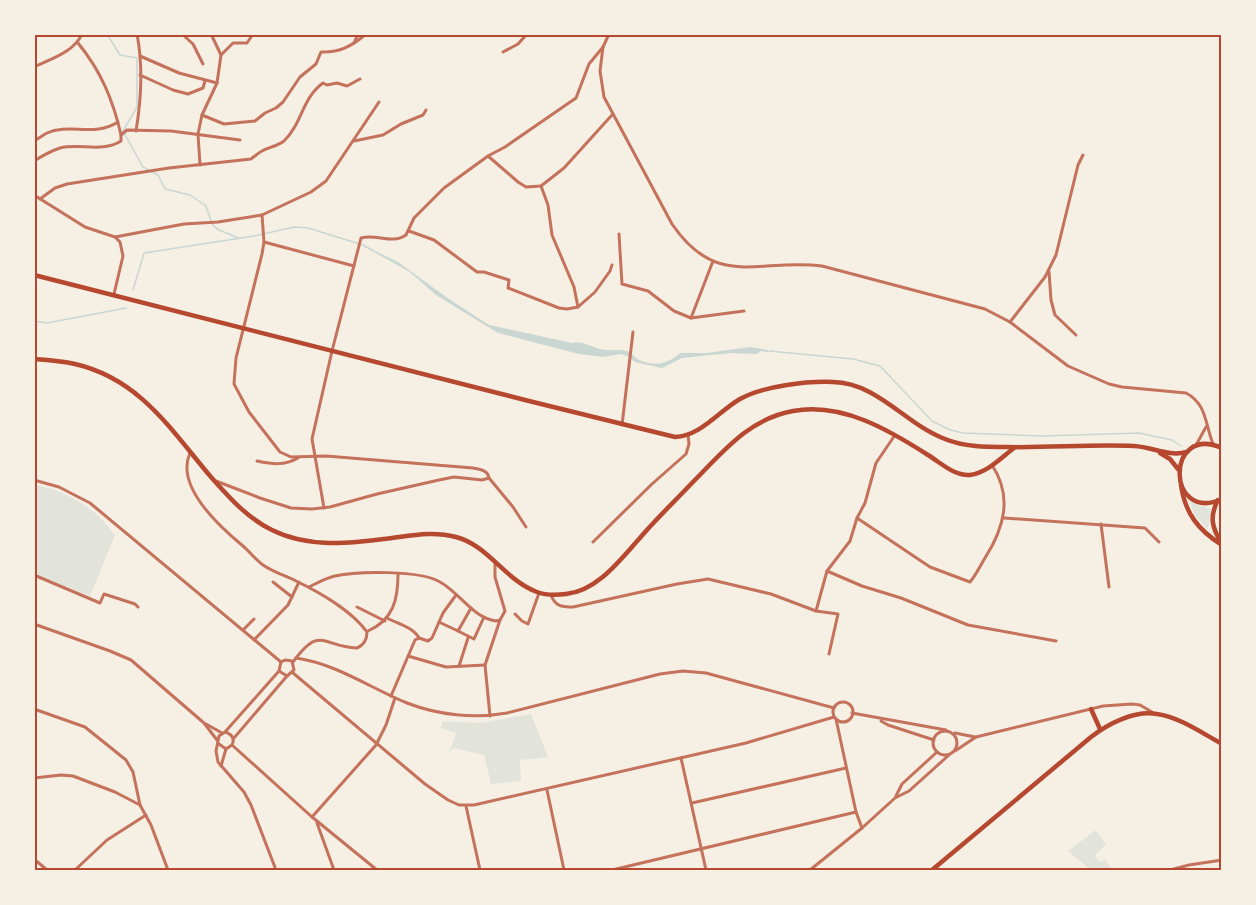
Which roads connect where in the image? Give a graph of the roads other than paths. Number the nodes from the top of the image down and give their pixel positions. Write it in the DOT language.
graph roads {
  1 [pos="82,34"];
  2 [pos="137,34"];
  3 [pos="182,34"];
  4 [pos="211,34"];
  5 [pos="253,34"];
  6 [pos="358,34"];
  7 [pos="366,34"];
  8 [pos="527,34"];
  9 [pos="609,34"];
  10 [pos="78,43"];
  11 [pos="354,45"];
  12 [pos="603,47"];
  13 [pos="503,52"];
  14 [pos="140,56"];
  15 [pos="221,56"];
  16 [pos="203,64"];
  17 [pos="34,67"];
  18 [pos="140,75"];
  19 [pos="360,78"];
  20 [pos="205,81"];
  21 [pos="216,83"];
  22 [pos="379,102"];
  23 [pos="426,110"];
  24 [pos="202,115"];
  25 [pos="612,115"];
  26 [pos="118,122"];
  27 [pos="136,131"];
  28 [pos="124,133"];
  29 [pos="198,134"];
  30 [pos="240,140"];
  31 [pos="34,141"];
  32 [pos="354,141"];
  33 [pos="1083,154"];
  34 [pos="488,156"];
  35 [pos="34,161"];
  36 [pos="200,165"];
  37 [pos="541,186"];
  38 [pos="34,195"];
  39 [pos="40,199"];
  40 [pos="261,215"];
  41 [pos="409,231"];
  42 [pos="619,234"];
  43 [pos="115,237"];
  44 [pos="264,242"];
  45 [pos="712,261"];
  46 [pos="612,265"];
  47 [pos="354,266"];
  48 [pos="1049,270"];
  49 [pos="34,275"];
  50 [pos="114,294"];
  51 [pos="578,307"];
  52 [pos="744,311"];
  53 [pos="691,318"];
  54 [pos="1011,322"];
  55 [pos="244,328"];
  56 [pos="633,332"];
  57 [pos="1077,335"];
  58 [pos="332,351"];
  59 [pos="34,359"];
  60 [pos="622,425"];
  61 [pos="1206,426"];
  62 [pos="688,435"];
  63 [pos="895,435"];
  64 [pos="1213,444"];
  65 [pos="1195,447"];
  66 [pos="1221,447"];
  67 [pos="1014,448"];
  68 [pos="1155,450"];
  69 [pos="1187,452"];
  70 [pos="190,453"];
  71 [pos="314,456"];
  72 [pos="299,458"];
  73 [pos="257,461"];
  74 [pos="992,465"];
  75 [pos="1179,469"];
  76 [pos="489,478"];
  77 [pos="34,480"];
  78 [pos="214,480"];
  79 [pos="1181,485"];
  80 [pos="1220,500"];
  81 [pos="324,508"];
  82 [pos="857,518"];
  83 [pos="1004,518"];
  84 [pos="1101,524"];
  85 [pos="526,527"];
  86 [pos="1159,542"];
  87 [pos="593,543"];
  88 [pos="1221,545"];
  89 [pos="495,562"];
  90 [pos="827,571"];
  91 [pos="398,574"];
  92 [pos="34,575"];
  93 [pos="273,582"];
  94 [pos="299,582"];
  95 [pos="309,587"];
  96 [pos="1109,587"];
  97 [pos="539,593"];
  98 [pos="550,594"];
  99 [pos="456,595"];
  100 [pos="292,597"];
  101 [pos="138,606"];
  102 [pos="357,607"];
  103 [pos="471,608"];
  104 [pos="816,611"];
  105 [pos="515,614"];
  106 [pos="484,617"];
  107 [pos="254,619"];
  108 [pos="386,619"];
  109 [pos="500,620"];
  110 [pos="439,622"];
  111 [pos="34,624"];
  112 [pos="243,630"];
  113 [pos="458,631"];
  114 [pos="367,632"];
  115 [pos="419,638"];
  116 [pos="468,638"];
  117 [pos="254,640"];
  118 [pos="1056,641"];
  119 [pos="829,654"];
  120 [pos="408,655"];
  121 [pos="297,658"];
  122 [pos="281,662"];
  123 [pos="293,662"];
  124 [pos="485,665"];
  125 [pos="459,666"];
  126 [pos="279,671"];
  127 [pos="293,673"];
  128 [pos="287,676"];
  129 [pos="393,697"];
  130 [pos="834,708"];
  131 [pos="34,709"];
  132 [pos="1091,709"];
  133 [pos="852,713"];
  134 [pos="1153,713"];
  135 [pos="490,716"];
  136 [pos="835,718"];
  137 [pos="880,720"];
  138 [pos="204,723"];
  139 [pos="1100,729"];
  140 [pos="946,730"];
  141 [pos="952,732"];
  142 [pos="224,733"];
  143 [pos="976,737"];
  144 [pos="234,738"];
  145 [pos="934,740"];
  146 [pos="218,741"];
  147 [pos="1221,744"];
  148 [pos="232,745"];
  149 [pos="376,745"];
  150 [pos="226,748"];
  151 [pos="955,751"];
  152 [pos="937,752"];
  153 [pos="949,755"];
  154 [pos="681,757"];
  155 [pos="221,766"];
  156 [pos="846,768"];
  157 [pos="34,778"];
  158 [pos="547,790"];
  159 [pos="895,798"];
  160 [pos="692,803"];
  161 [pos="140,805"];
  162 [pos="466,806"];
  163 [pos="856,812"];
  164 [pos="146,815"];
  165 [pos="312,817"];
  166 [pos="317,821"];
  167 [pos="862,828"];
  168 [pos="702,850"];
  169 [pos="34,860"];
  170 [pos="1221,860"];
  171 [pos="47,870"];
  172 [pos="75,870"];
  173 [pos="168,870"];
  174 [pos="276,870"];
  175 [pos="334,870"];
  176 [pos="377,870"];
  177 [pos="480,870"];
  178 [pos="564,870"];
  179 [pos="612,870"];
  180 [pos="706,870"];
  181 [pos="810,870"];
  182 [pos="932,870"];
  183 [pos="1170,870"];
  1 -- 10 [label="street"];
  2 -- 14 [label="street"];
  3 -- 16 [label="street"];
  4 -- 15 [label="street"];
  5 -- 15 [label="street"];
  6 -- 11 [label="street"];
  7 -- 11 [label="street"];
  8 -- 13 [label="street"];
  9 -- 12 [label="street"];
  10 -- 17 [label="street"];
  10 -- 26 [label="street"];
  11 -- 24 [label="street"];
  12 -- 25 [label="street"];
  12 -- 34 [label="street"];
  14 -- 18 [label="street"];
  14 -- 20 [label="street"];
  15 -- 21 [label="street"];
  18 -- 20 [label="street"];
  18 -- 27 [label="street"];
  19 -- 36 [label="street"];
  20 -- 21 [label="street"];
  21 -- 24 [label="street"];
  22 -- 32 [label="street"];
  23 -- 32 [label="street"];
  24 -- 29 [label="street"];
  25 -- 37 [label="street"];
  25 -- 45 [label="street"];
  26 -- 28 [label="street"];
  26 -- 31 [label="street"];
  27 -- 28 [label="street"];
  27 -- 29 [label="street"];
  28 -- 35 [label="street"];
  29 -- 30 [label="street"];
  29 -- 36 [label="street"];
  32 -- 40 [label="street"];
  33 -- 48 [label="street"];
  34 -- 37 [label="street"];
  34 -- 41 [label="street"];
  36 -- 39 [label="street"];
  37 -- 51 [label="street"];
  38 -- 39 [label="street"];
  39 -- 43 [label="street"];
  40 -- 43 [label="street"];
  40 -- 44 [label="street"];
  41 -- 47 [label="street"];
  41 -- 51 [label="street"];
  42 -- 53 [label="street"];
  43 -- 50 [label="street"];
  44 -- 47 [label="street"];
  44 -- 55 [label="street"];
  45 -- 53 [label="street"];
  45 -- 54 [label="street"];
  46 -- 51 [label="street"];
  47 -- 58 [label="street"];
  48 -- 54 [label="street"];
  48 -- 57 [label="street"];
  49 -- 50 [label="main road"];
  50 -- 55 [label="main road"];
  52 -- 53 [label="street"];
  54 -- 61 [label="street"];
  55 -- 58 [label="main road"];
  55 -- 72 [label="street"];
  56 -- 60 [label="street"];
  58 -- 60 [label="main road"];
  58 -- 71 [label="street"];
  59 -- 70 [label="main road"];
  60 -- 62 [label="main road"];
  61 -- 64 [label="street"];
  61 -- 65 [label="street"];
  62 -- 67 [label="main road"];
  62 -- 87 [label="street"];
  63 -- 74 [label="main road"];
  63 -- 82 [label="street"];
  63 -- 98 [label="main road"];
  64 -- 65 [label="main road"];
  64 -- 66 [label="main road"];
  65 -- 69 [label="main road"];
  67 -- 68 [label="main road"];
  67 -- 74 [label="main road"];
  68 -- 69 [label="main road"];
  68 -- 75 [label="main road"];
  69 -- 75 [label="main road"];
  70 -- 78 [label="main road"];
  70 -- 94 [label="street"];
  71 -- 72 [label="street"];
  71 -- 76 [label="street"];
  71 -- 81 [label="street"];
  72 -- 73 [label="street"];
  74 -- 83 [label="street"];
  75 -- 79 [label="main road"];
  76 -- 81 [label="street"];
  76 -- 85 [label="street"];
  77 -- 112 [label="street"];
  78 -- 81 [label="street"];
  78 -- 89 [label="main road"];
  79 -- 80 [label="main road"];
  79 -- 88 [label="main road"];
  80 -- 88 [label="main road"];
  82 -- 83 [label="street"];
  82 -- 90 [label="street"];
  83 -- 84 [label="street"];
  84 -- 86 [label="street"];
  84 -- 96 [label="street"];
  89 -- 97 [label="main road"];
  89 -- 109 [label="street"];
  90 -- 104 [label="street"];
  90 -- 118 [label="street"];
  91 -- 95 [label="street"];
  91 -- 99 [label="street"];
  91 -- 108 [label="street"];
  92 -- 101 [label="street"];
  93 -- 100 [label="street"];
  94 -- 95 [label="street"];
  94 -- 100 [label="street"];
  95 -- 114 [label="street"];
  97 -- 98 [label="main road"];
  97 -- 105 [label="street"];
  98 -- 104 [label="street"];
  99 -- 103 [label="street"];
  99 -- 110 [label="street"];
  100 -- 117 [label="street"];
  102 -- 108 [label="street"];
  103 -- 106 [label="street"];
  103 -- 113 [label="street"];
  104 -- 119 [label="street"];
  106 -- 109 [label="street"];
  106 -- 116 [label="street"];
  107 -- 112 [label="street"];
  108 -- 114 [label="street"];
  108 -- 115 [label="street"];
  109 -- 124 [label="street"];
  110 -- 113 [label="street"];
  110 -- 115 [label="street"];
  111 -- 138 [label="street"];
  112 -- 117 [label="street"];
  113 -- 116 [label="street"];
  114 -- 121 [label="street"];
  115 -- 120 [label="street"];
  116 -- 125 [label="street"];
  117 -- 122 [label="street"];
  120 -- 125 [label="street"];
  120 -- 129 [label="street"];
  121 -- 123 [label="street"];
  121 -- 129 [label="street"];
  122 -- 123 [label="street"];
  122 -- 126 [label="street"];
  123 -- 127 [label="street"];
  124 -- 125 [label="street"];
  124 -- 135 [label="street"];
  126 -- 128 [label="street"];
  126 -- 142 [label="street"];
  127 -- 128 [label="street"];
  127 -- 149 [label="street"];
  128 -- 144 [label="street"];
  129 -- 135 [label="street"];
  129 -- 149 [label="street"];
  130 -- 133 [label="street"];
  130 -- 135 [label="street"];
  130 -- 136 [label="street"];
  131 -- 161 [label="street"];
  132 -- 134 [label="street"];
  132 -- 139 [label="main road"];
  132 -- 143 [label="street"];
  133 -- 136 [label="street"];
  133 -- 137 [label="street"];
  134 -- 139 [label="main road"];
  134 -- 147 [label="main road"];
  136 -- 154 [label="street"];
  136 -- 156 [label="street"];
  137 -- 140 [label="street"];
  137 -- 145 [label="street"];
  138 -- 142 [label="street"];
  138 -- 146 [label="street"];
  139 -- 182 [label="main road"];
  140 -- 141 [label="street"];
  140 -- 145 [label="street"];
  141 -- 143 [label="street"];
  141 -- 151 [label="street"];
  142 -- 144 [label="street"];
  142 -- 146 [label="street"];
  143 -- 151 [label="street"];
  144 -- 148 [label="street"];
  145 -- 152 [label="street"];
  146 -- 150 [label="street"];
  146 -- 155 [label="street"];
  148 -- 150 [label="street"];
  148 -- 165 [label="street"];
  149 -- 162 [label="street"];
  149 -- 165 [label="street"];
  150 -- 155 [label="street"];
  151 -- 153 [label="street"];
  152 -- 153 [label="street"];
  152 -- 159 [label="street"];
  153 -- 159 [label="street"];
  154 -- 158 [label="street"];
  154 -- 160 [label="street"];
  155 -- 174 [label="street"];
  156 -- 160 [label="street"];
  156 -- 163 [label="street"];
  157 -- 161 [label="street"];
  158 -- 162 [label="street"];
  158 -- 178 [label="street"];
  159 -- 167 [label="street"];
  160 -- 168 [label="street"];
  161 -- 164 [label="street"];
  162 -- 177 [label="street"];
  163 -- 167 [label="street"];
  163 -- 168 [label="street"];
  164 -- 172 [label="street"];
  164 -- 173 [label="street"];
  165 -- 166 [label="street"];
  166 -- 175 [label="street"];
  166 -- 176 [label="street"];
  167 -- 181 [label="street"];
  168 -- 179 [label="street"];
  168 -- 180 [label="street"];
  169 -- 171 [label="street"];
  170 -- 183 [label="street"];
}
